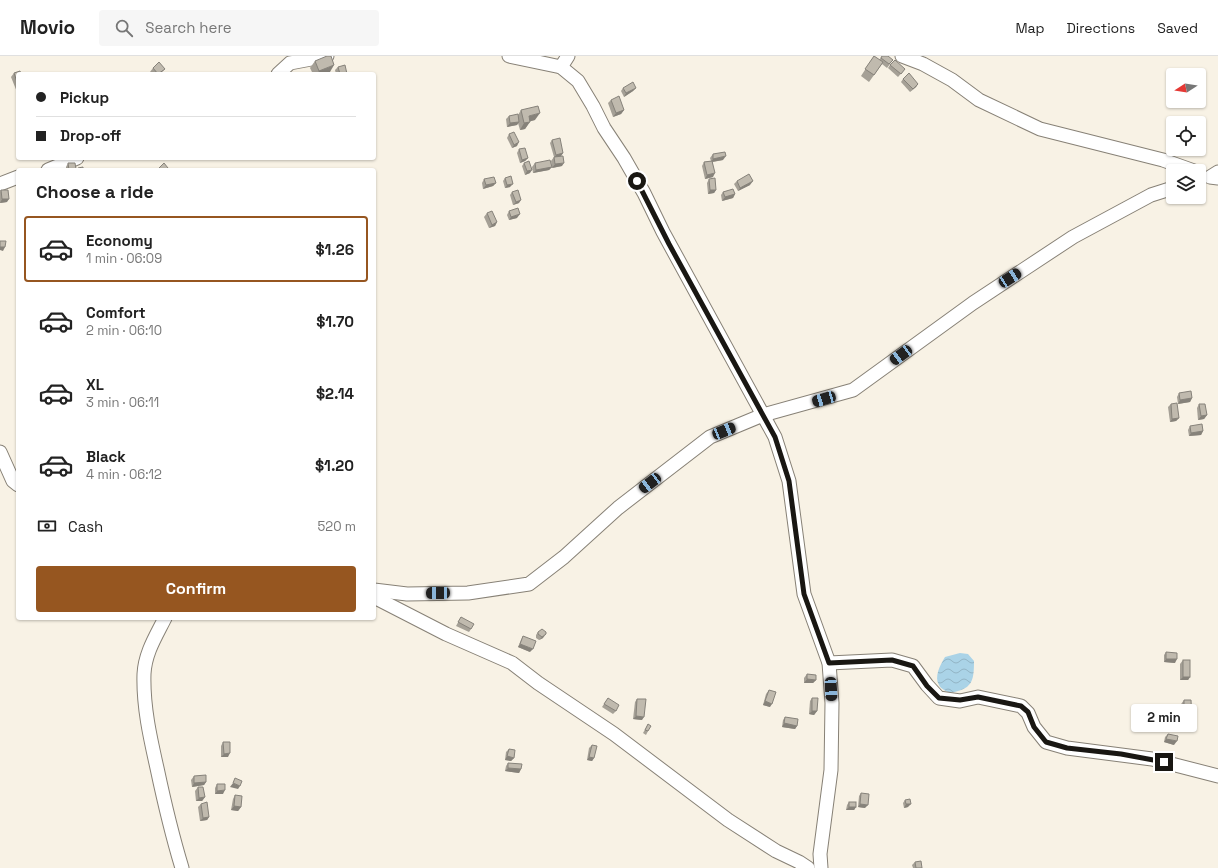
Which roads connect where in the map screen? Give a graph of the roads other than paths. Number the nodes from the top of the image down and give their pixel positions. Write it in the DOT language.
graph roads {
  1 [pos="327,56"];
  2 [pos="509,56"];
  3 [pos="902,56"];
  4 [pos="564,61"];
  5 [pos="280,72"];
  6 [pos="74,160"];
  7 [pos="1174,164"];
  8 [pos="54,168"];
  9 [pos="16,178"];
  10 [pos="0,184"];
  11 [pos="1166,190"];
  12 [pos="763,415"];
  13 [pos="0,452"];
  14 [pos="16,483"];
  15 [pos="376,590"];
  16 [pos="376,599"];
  17 [pos="164,620"];
  18 [pos="829,663"];
  19 [pos="1218,776"];
  20 [pos="182,868"];
  21 [pos="808,868"];
  22 [pos="821,868"];
  1 -- 5 [label="street"];
  2 -- 4 [label="street"];
  3 -- 7 [label="street"];
  4 -- 12 [label="street"];
  6 -- 8 [label="street"];
  9 -- 10 [label="street"];
  11 -- 12 [label="street"];
  12 -- 15 [label="street"];
  12 -- 18 [label="street"];
  13 -- 14 [label="street"];
  16 -- 21 [label="street"];
  17 -- 20 [label="street"];
  18 -- 19 [label="street"];
  18 -- 22 [label="street"];
}
